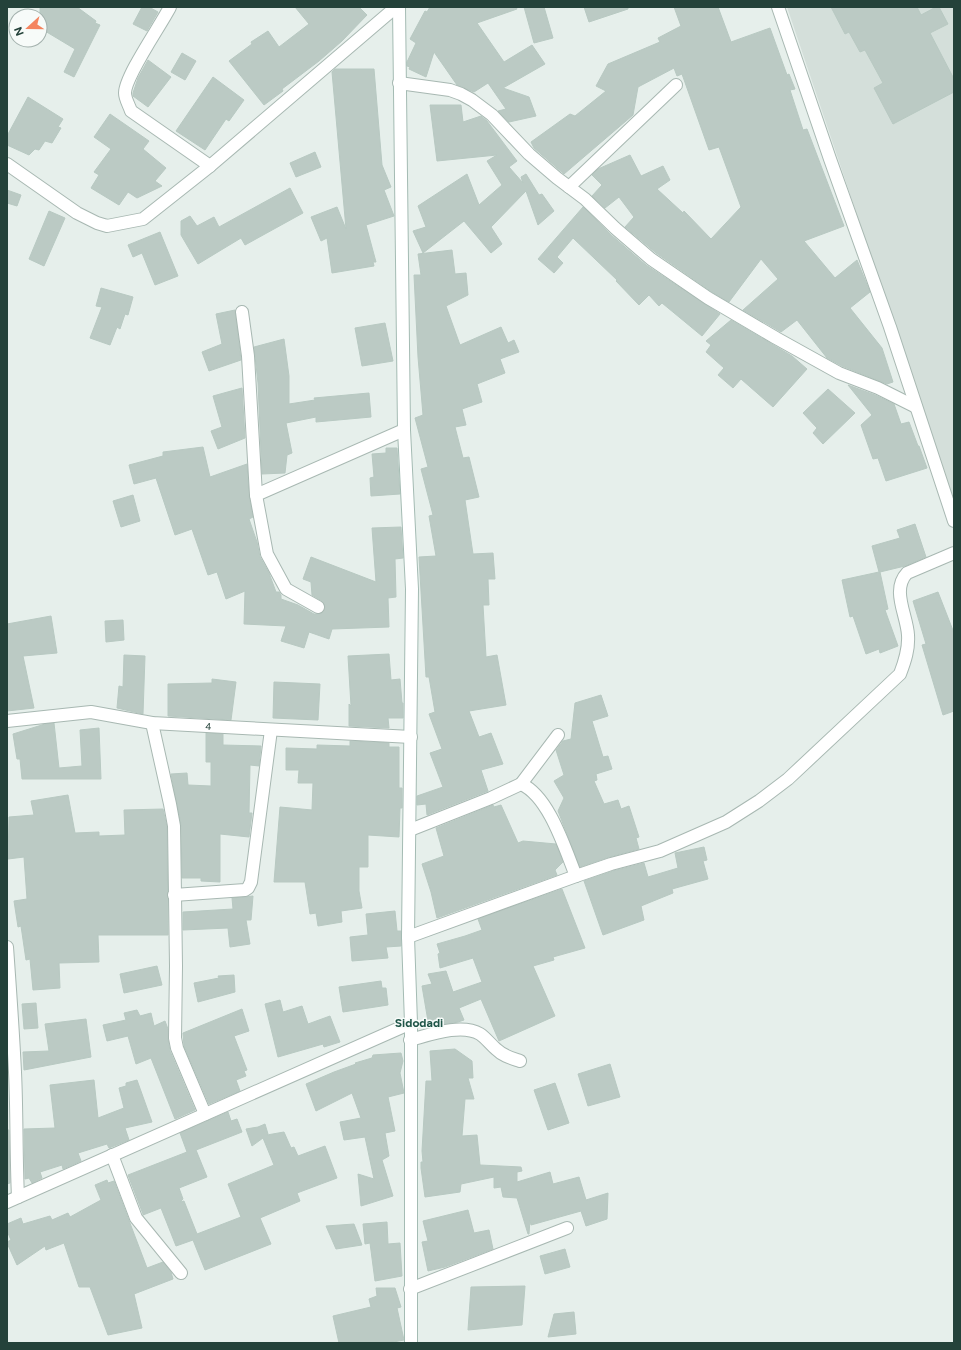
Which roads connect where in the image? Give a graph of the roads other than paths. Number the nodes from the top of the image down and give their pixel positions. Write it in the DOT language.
graph roads {
  1 [pos="397,7"];
  2 [pos="778,7"];
  3 [pos="167,8"];
  4 [pos="399,83"];
  5 [pos="676,85"];
  6 [pos="7,164"];
  7 [pos="210,166"];
  8 [pos="569,187"];
  9 [pos="242,312"];
  10 [pos="916,407"];
  11 [pos="404,430"];
  12 [pos="256,495"];
  13 [pos="954,520"];
  14 [pos="954,553"];
  15 [pos="318,607"];
  16 [pos="7,721"];
  17 [pos="152,723"];
  18 [pos="271,730"];
  19 [pos="558,735"];
  20 [pos="411,738"];
  21 [pos="521,784"];
  22 [pos="410,830"];
  23 [pos="576,876"];
  24 [pos="174,895"];
  25 [pos="408,937"];
  26 [pos="7,947"];
  27 [pos="411,1023"];
  28 [pos="410,1040"];
  29 [pos="520,1061"];
  30 [pos="205,1114"];
  31 [pos="112,1155"];
  32 [pos="18,1197"];
  33 [pos="7,1202"];
  34 [pos="567,1228"];
  35 [pos="181,1274"];
  36 [pos="410,1289"];
  37 [pos="411,1343"];
  1 -- 4 [label="street"];
  1 -- 7 [label="street"];
  2 -- 10 [label="street"];
  3 -- 7 [label="street"];
  4 -- 8 [label="street"];
  4 -- 11 [label="street"];
  5 -- 8 [label="street"];
  6 -- 7 [label="street"];
  8 -- 10 [label="street"];
  9 -- 12 [label="street"];
  10 -- 13 [label="street"];
  11 -- 12 [label="street"];
  11 -- 20 [label="street"];
  12 -- 15 [label="street"];
  14 -- 23 [label="street"];
  16 -- 17 [label="street, 4"];
  17 -- 18 [label="street, 4"];
  17 -- 24 [label="street"];
  18 -- 20 [label="street, 4"];
  18 -- 24 [label="street"];
  19 -- 21 [label="street"];
  20 -- 22 [label="street"];
  21 -- 22 [label="street"];
  21 -- 23 [label="street"];
  22 -- 25 [label="street"];
  23 -- 25 [label="street"];
  24 -- 30 [label="street"];
  25 -- 27 [label="street"];
  26 -- 32 [label="street"];
  27 -- 28 [label="street"];
  27 -- 30 [label="street"];
  28 -- 29 [label="street"];
  28 -- 36 [label="street"];
  30 -- 31 [label="street"];
  31 -- 32 [label="street"];
  31 -- 35 [label="street"];
  32 -- 33 [label="street"];
  34 -- 36 [label="street"];
  36 -- 37 [label="street"];
}
